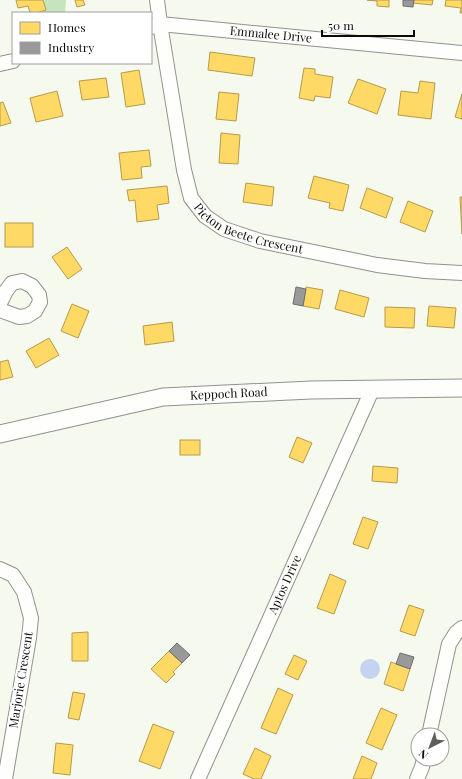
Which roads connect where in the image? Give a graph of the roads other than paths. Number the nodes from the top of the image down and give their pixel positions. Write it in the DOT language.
graph roads {
  1 [pos="157,0"];
  2 [pos="155,26"];
  3 [pos="462,53"];
  4 [pos="12,60"];
  5 [pos="0,64"];
  6 [pos="462,273"];
  7 [pos="0,303"];
  8 [pos="0,310"];
  9 [pos="462,388"];
  10 [pos="372,390"];
  11 [pos="0,434"];
  12 [pos="0,569"];
  13 [pos="462,628"];
  14 [pos="431,727"];
  15 [pos="422,767"];
  16 [pos="5,779"];
  17 [pos="198,779"];
  18 [pos="418,779"];
  1 -- 2 [label="street, Picton Beete Crescent"];
  2 -- 3 [label="street, Emmalee Drive"];
  2 -- 6 [label="street, Picton Beete Crescent"];
  4 -- 5 [label="street"];
  7 -- 8 [label="street"];
  9 -- 10 [label="street, Keppoch Road"];
  10 -- 11 [label="street, Keppoch Road"];
  10 -- 17 [label="street, Aptos Drive"];
  12 -- 16 [label="street, Marjorie Crescent"];
  13 -- 14 [label="street"];
  15 -- 18 [label="street"];
}
